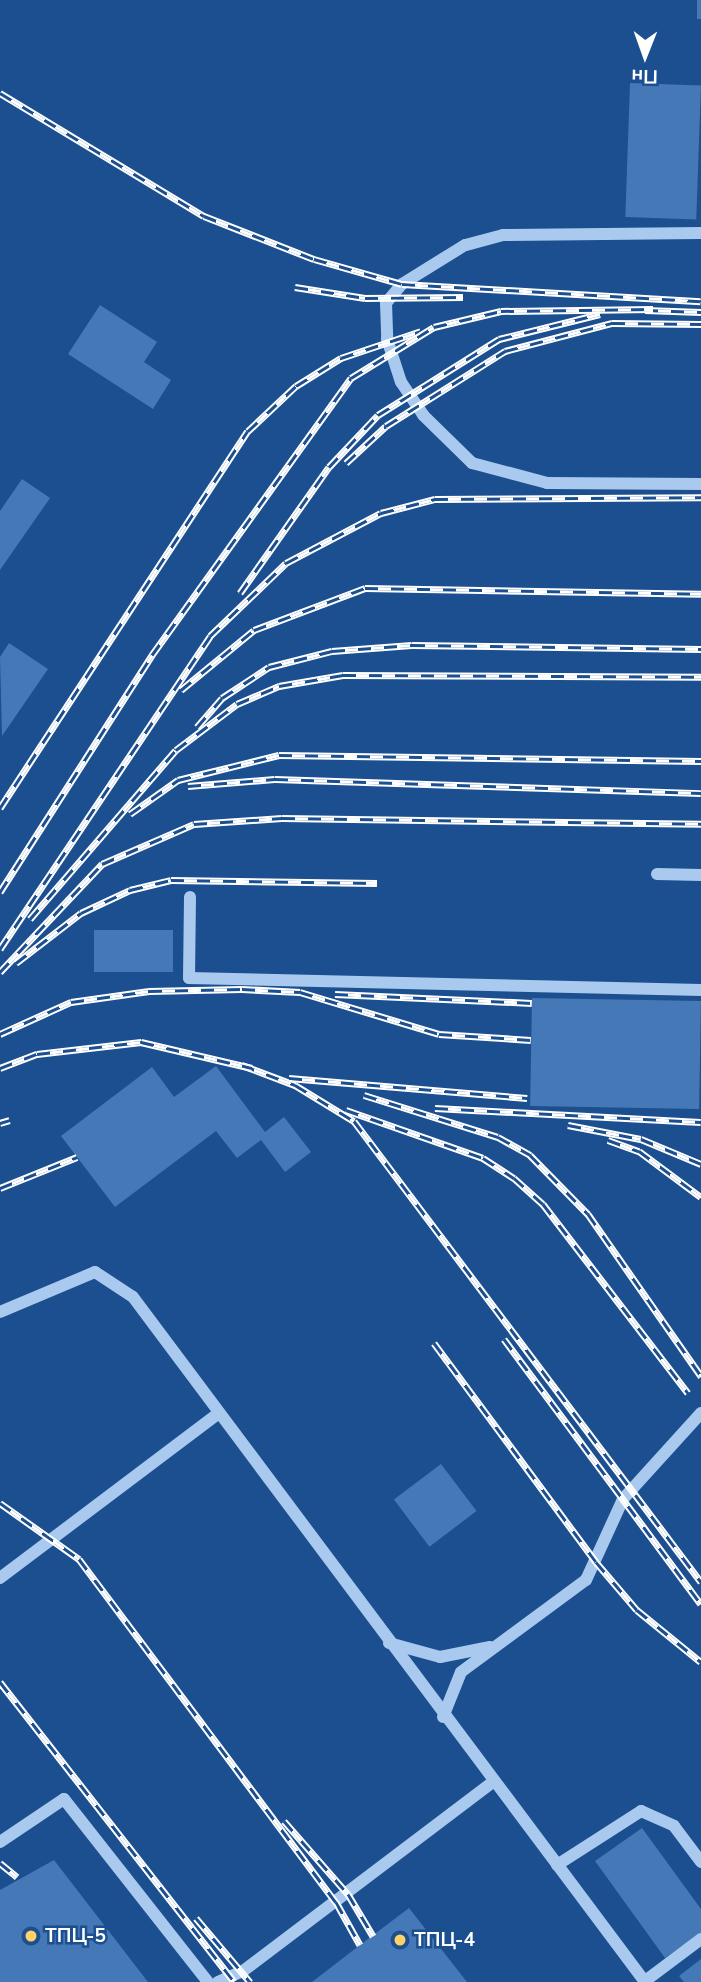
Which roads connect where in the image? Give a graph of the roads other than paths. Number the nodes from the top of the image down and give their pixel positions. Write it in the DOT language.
graph roads {
  1 [pos="701,233"];
  2 [pos="701,484"];
  3 [pos="657,874"];
  4 [pos="701,874"];
  5 [pos="190,897"];
  6 [pos="701,990"];
  7 [pos="0,1312"];
  8 [pos="701,1413"];
  9 [pos="216,1415"];
  10 [pos="0,1578"];
  11 [pos="388,1643"];
  12 [pos="494,1646"];
  13 [pos="443,1717"];
  14 [pos="492,1783"];
  15 [pos="0,1842"];
  16 [pos="701,1861"];
  17 [pos="557,1865"];
  18 [pos="701,1939"];
  19 [pos="208,1982"];
  20 [pos="218,1982"];
  21 [pos="645,1982"];
  1 -- 2 [label="lane"];
  3 -- 4 [label="lane"];
  5 -- 6 [label="lane"];
  7 -- 9 [label="lane"];
  8 -- 12 [label="lane"];
  9 -- 10 [label="lane"];
  9 -- 11 [label="lane"];
  11 -- 12 [label="lane"];
  11 -- 13 [label="lane"];
  12 -- 13 [label="lane"];
  13 -- 14 [label="lane"];
  14 -- 17 [label="lane"];
  14 -- 20 [label="lane"];
  15 -- 19 [label="lane"];
  16 -- 17 [label="lane"];
  17 -- 21 [label="lane"];
  18 -- 21 [label="lane"];
}
